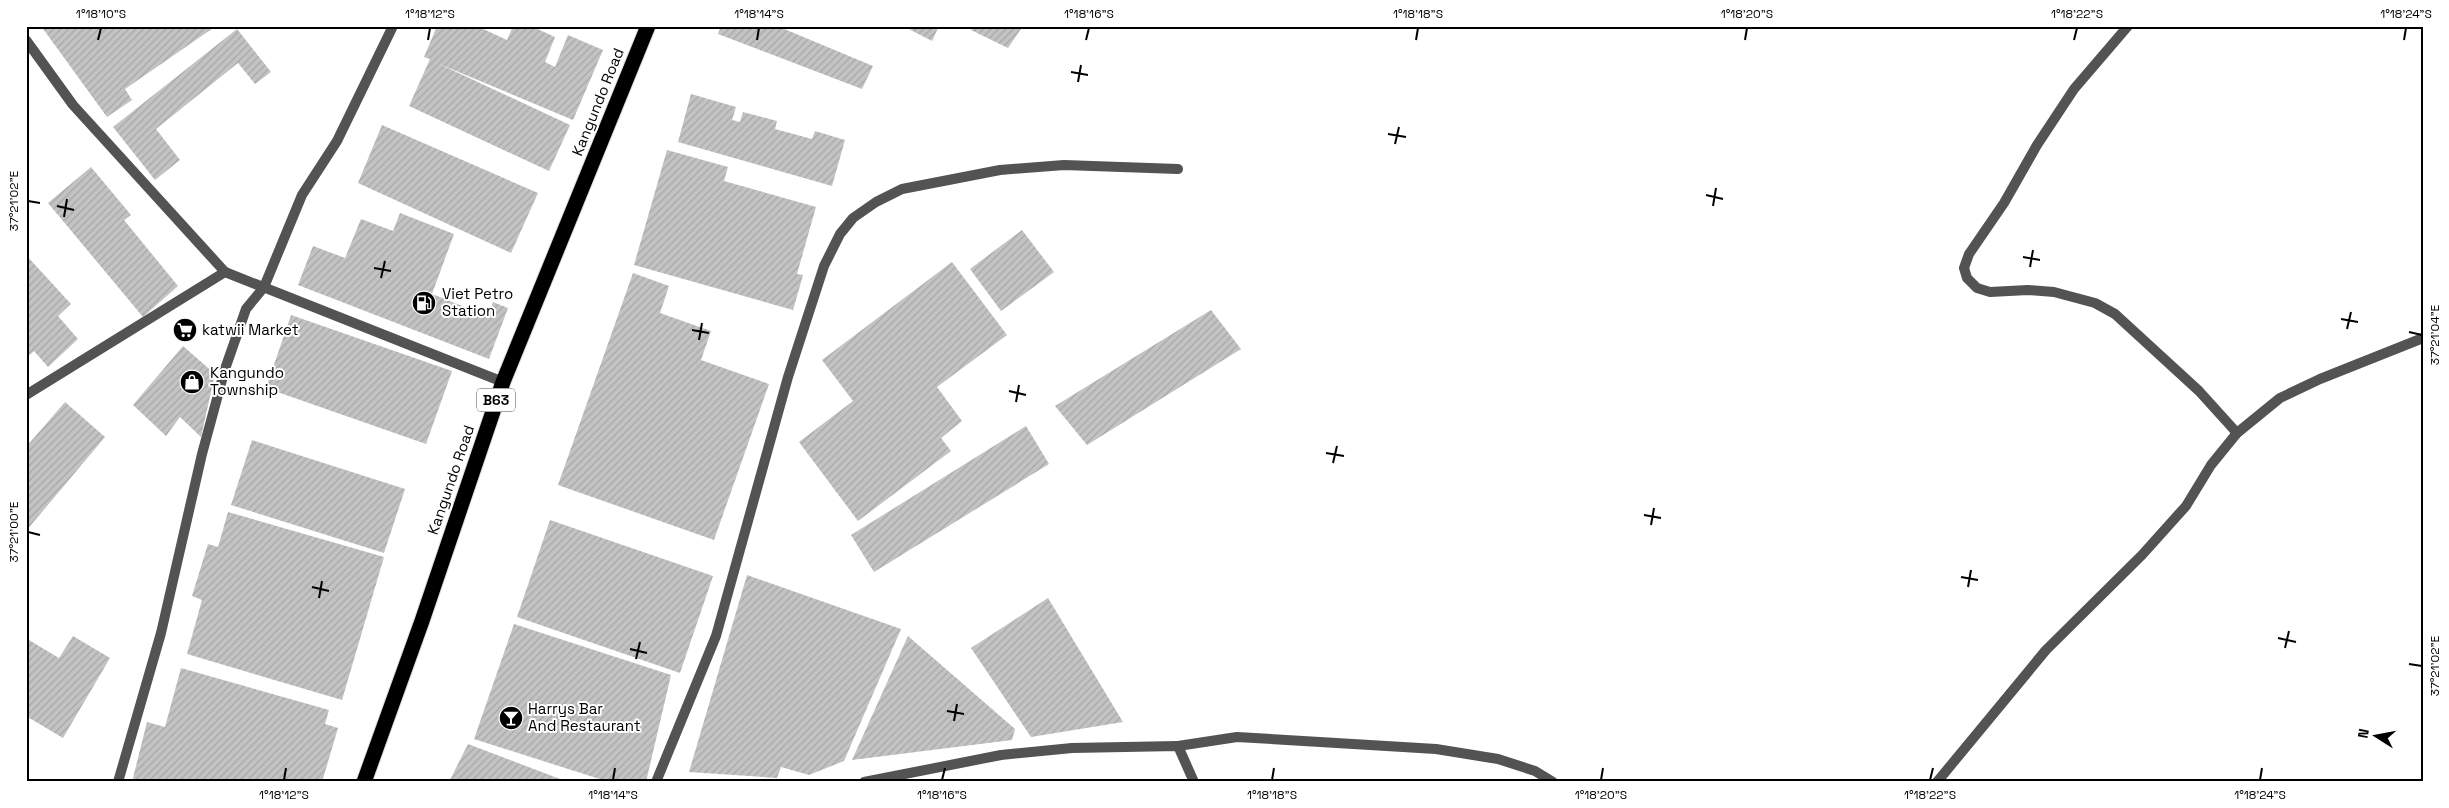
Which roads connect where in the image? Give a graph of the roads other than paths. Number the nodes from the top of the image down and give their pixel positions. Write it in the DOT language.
graph roads {
  1 [pos="393,26"];
  2 [pos="648,26"];
  3 [pos="2128,26"];
  4 [pos="26,40"];
  5 [pos="1178,169"];
  6 [pos="225,272"];
  7 [pos="264,287"];
  8 [pos="2423,338"];
  9 [pos="503,382"];
  10 [pos="26,395"];
  11 [pos="2237,433"];
  12 [pos="1178,746"];
  13 [pos="118,782"];
  14 [pos="364,782"];
  15 [pos="656,782"];
  16 [pos="864,782"];
  17 [pos="1194,782"];
  18 [pos="1553,782"];
  19 [pos="1937,782"];
  1 -- 7 [label="street"];
  2 -- 9 [label="highway, Kangundo Road / B63"];
  3 -- 11 [label="street"];
  4 -- 6 [label="street"];
  5 -- 15 [label="street"];
  6 -- 7 [label="street"];
  6 -- 10 [label="street"];
  7 -- 9 [label="street"];
  7 -- 13 [label="street"];
  8 -- 11 [label="street"];
  9 -- 14 [label="highway, Kangundo Road / B63"];
  11 -- 19 [label="street"];
  12 -- 16 [label="street"];
  12 -- 17 [label="street"];
  12 -- 18 [label="street"];
}
